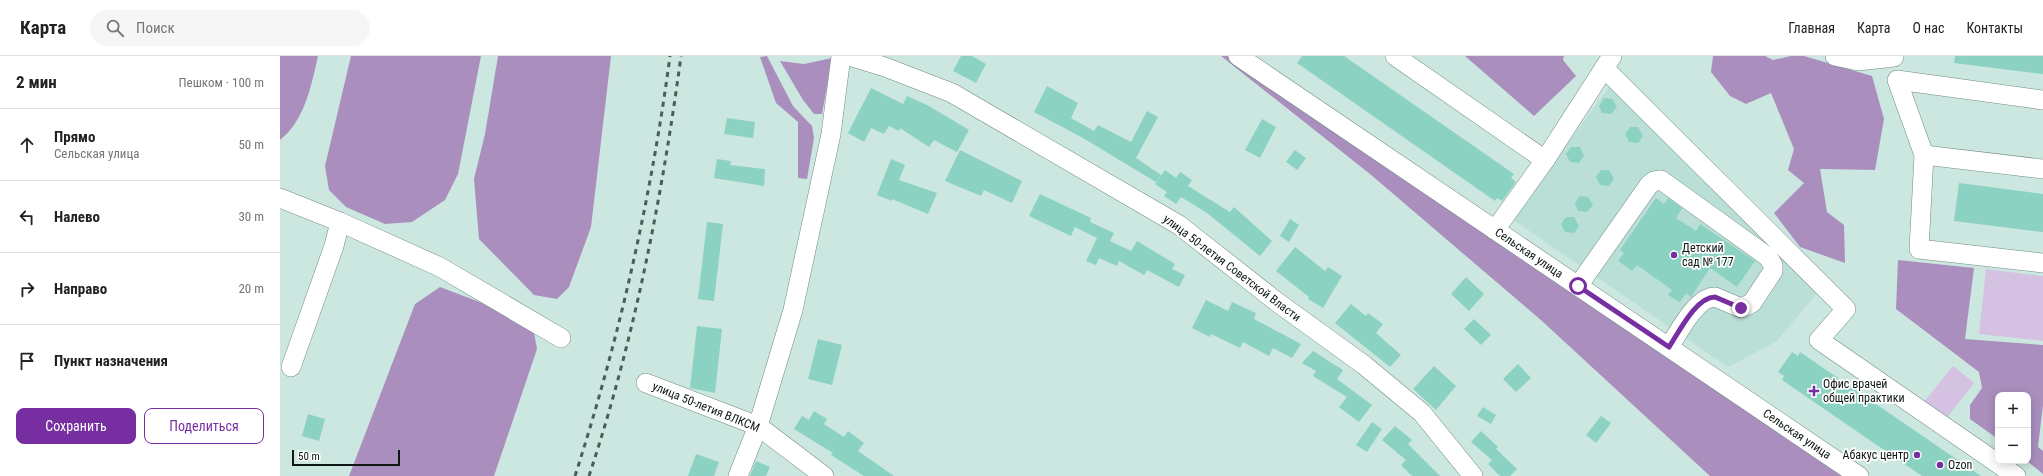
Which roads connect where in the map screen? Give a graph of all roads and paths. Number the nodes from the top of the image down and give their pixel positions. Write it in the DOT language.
graph roads {
  1 [pos="841,56"];
  2 [pos="849,56"];
  3 [pos="1238,56"];
  4 [pos="1395,56"];
  5 [pos="1835,56"];
  6 [pos="1894,56"];
  7 [pos="1608,62"];
  8 [pos="1897,80"];
  9 [pos="2043,100"];
  10 [pos="1924,155"];
  11 [pos="1545,160"];
  12 [pos="2043,169"];
  13 [pos="280,198"];
  14 [pos="340,222"];
  15 [pos="1495,230"];
  16 [pos="2043,263"];
  17 [pos="1578,286"];
  18 [pos="561,338"];
  19 [pos="1669,347"];
  20 [pos="291,367"];
  21 [pos="646,383"];
  22 [pos="758,426"];
  23 [pos="738,476"];
  24 [pos="824,476"];
  25 [pos="1473,476"];
  26 [pos="1859,476"];
  27 [pos="2016,476"];
  1 -- 22 [label="street"];
  2 -- 25 [label="street, улица 50-летия Советской Власти"];
  3 -- 15 [label="street, Сельская улица"];
  4 -- 11 [label="street"];
  5 -- 6 [label="street"];
  6 -- 8 [label="street"];
  7 -- 11 [label="street"];
  7 -- 27 [label="street"];
  8 -- 9 [label="street"];
  8 -- 10 [label="street"];
  10 -- 12 [label="street"];
  10 -- 16 [label="street"];
  11 -- 15 [label="street"];
  13 -- 14 [label="street"];
  14 -- 18 [label="street"];
  14 -- 20 [label="street"];
  15 -- 17 [label="street, Сельская улица"];
  17 -- 19 [label="street, Сельская улица"];
  17 -- 19 [label="street"];
  19 -- 26 [label="street, Сельская улица"];
  21 -- 22 [label="street, улица 50-летия ВЛКСМ"];
  22 -- 23 [label="street"];
  22 -- 24 [label="street, улица 50-летия ВЛКСМ"];
}
